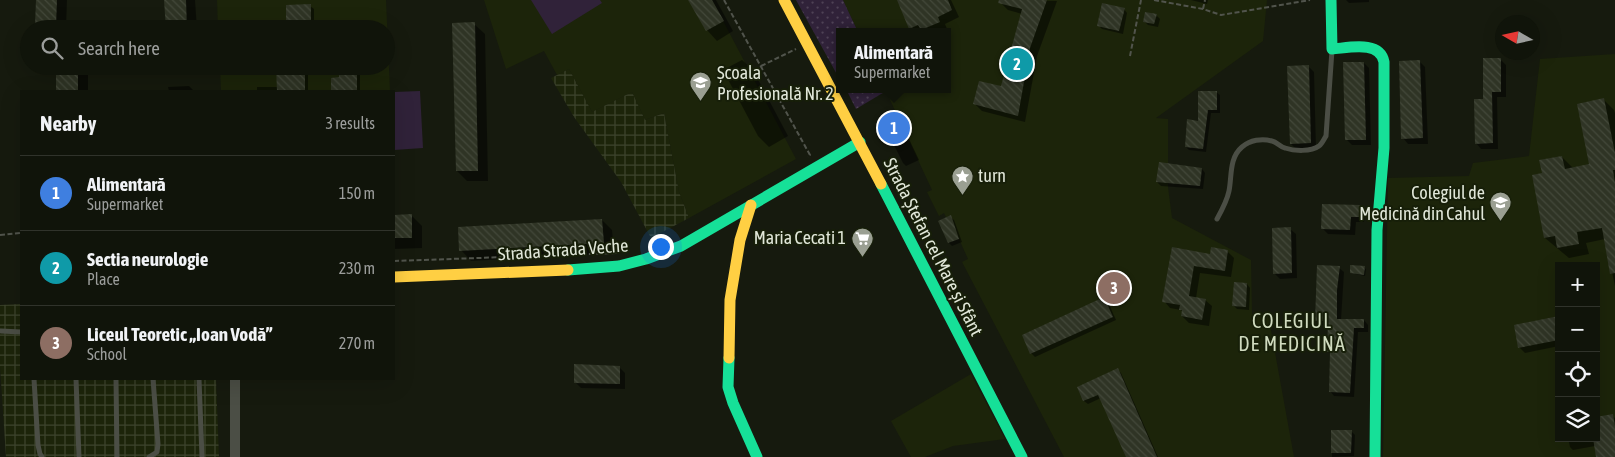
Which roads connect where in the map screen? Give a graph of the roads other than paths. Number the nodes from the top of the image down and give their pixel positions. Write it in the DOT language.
graph roads {
  1 [pos="784,0"];
  2 [pos="1331,0"];
  3 [pos="1332,49"];
  4 [pos="860,142"];
  5 [pos="751,205"];
  6 [pos="1217,219"];
  7 [pos="395,277"];
  8 [pos="1,331"];
  9 [pos="20,332"];
  10 [pos="34,380"];
  11 [pos="76,380"];
  12 [pos="116,380"];
  13 [pos="153,380"];
  14 [pos="199,380"];
  15 [pos="234,380"];
  16 [pos="42,457"];
  17 [pos="79,457"];
  18 [pos="117,457"];
  19 [pos="149,457"];
  20 [pos="202,457"];
  21 [pos="235,457"];
  22 [pos="757,457"];
  23 [pos="1022,457"];
  24 [pos="1375,457"];
  1 -- 4 [label="street, Strada Ștefan cel Mare și Sfânt"];
  2 -- 3 [label="street"];
  3 -- 6 [label="lane"];
  3 -- 24 [label="street"];
  4 -- 5 [label="street, Strada Strada Veche"];
  4 -- 23 [label="street, Strada Ștefan cel Mare și Sfânt"];
  5 -- 7 [label="street, Strada Strada Veche"];
  5 -- 22 [label="street"];
  8 -- 9 [label="lane"];
  10 -- 16 [label="lane"];
  11 -- 17 [label="lane"];
  12 -- 18 [label="lane"];
  13 -- 19 [label="lane"];
  14 -- 20 [label="lane"];
  15 -- 21 [label="street"];
}
